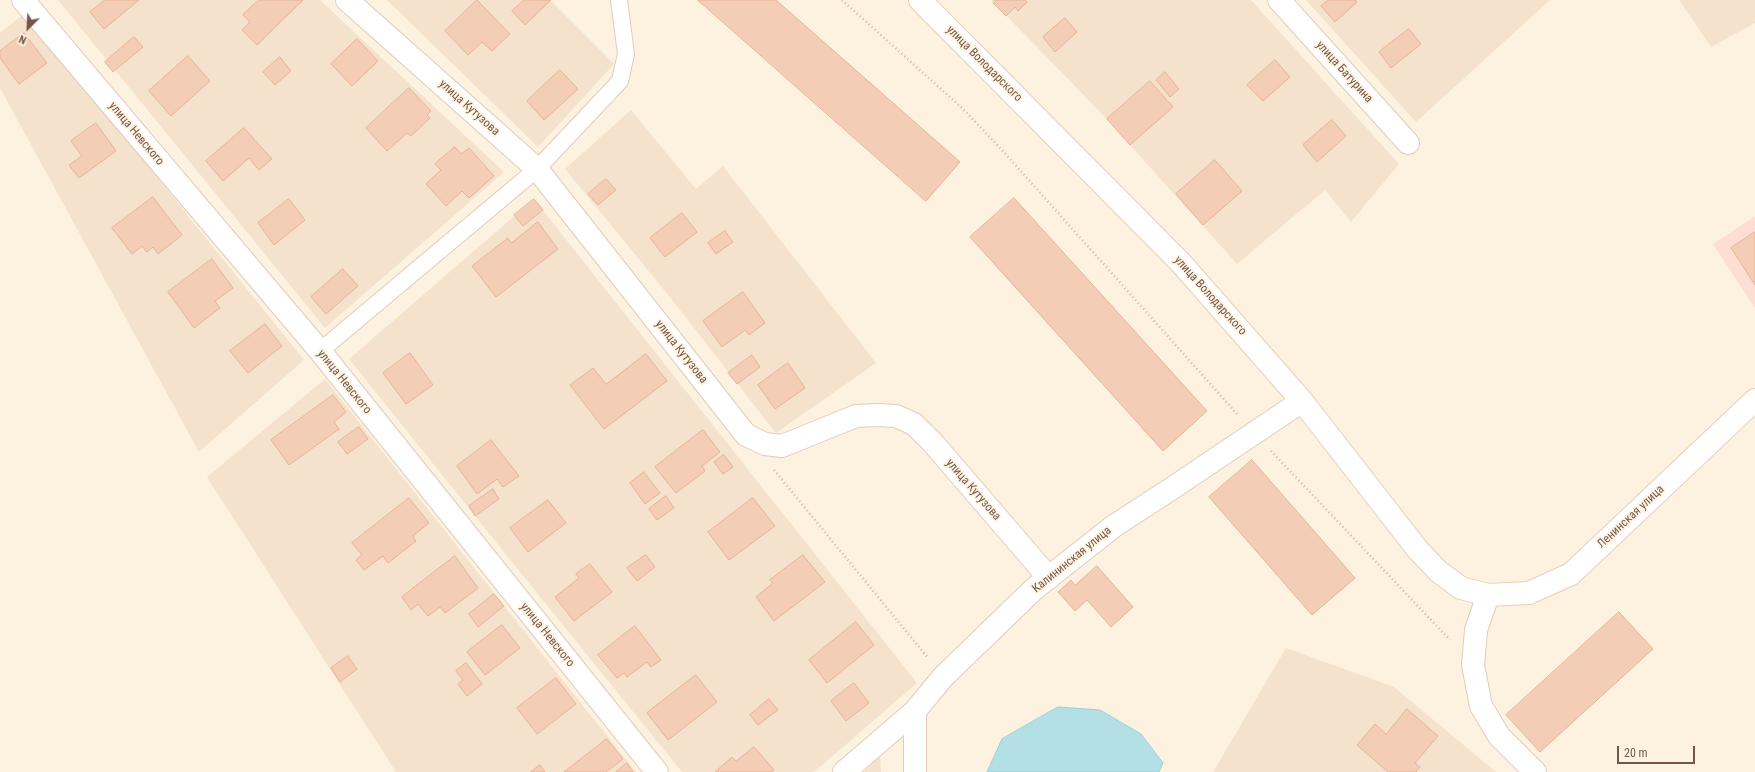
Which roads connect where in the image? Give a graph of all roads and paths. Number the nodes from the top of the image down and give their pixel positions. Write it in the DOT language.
graph roads {
  1 [pos="22,0"];
  2 [pos="347,0"];
  3 [pos="619,0"];
  4 [pos="842,0"];
  5 [pos="920,0"];
  6 [pos="1279,0"];
  7 [pos="1408,144"];
  8 [pos="537,169"];
  9 [pos="320,351"];
  10 [pos="1755,400"];
  11 [pos="1302,401"];
  12 [pos="1254,433"];
  13 [pos="770,465"];
  14 [pos="1048,578"];
  15 [pos="1488,595"];
  16 [pos="1474,665"];
  17 [pos="943,677"];
  18 [pos="915,711"];
  19 [pos="657,772"];
  20 [pos="844,772"];
  21 [pos="915,772"];
  22 [pos="1535,772"];
  1 -- 9 [label="street, улица Невского"];
  2 -- 8 [label="street, улица Кутузова"];
  3 -- 8 [label="lane"];
  4 -- 12 [label="path"];
  5 -- 11 [label="street, улица Володарского"];
  6 -- 7 [label="street, улица Батурина"];
  8 -- 9 [label="lane"];
  8 -- 14 [label="street, улица Кутузова"];
  9 -- 19 [label="street, улица Невского"];
  10 -- 15 [label="street, Ленинская улица"];
  11 -- 12 [label="street, Калининская улица"];
  11 -- 15 [label="street, улица Володарского"];
  12 -- 14 [label="street, Калининская улица"];
  12 -- 16 [label="path"];
  13 -- 17 [label="path"];
  14 -- 17 [label="street, Калининская улица"];
  15 -- 16 [label="street"];
  16 -- 22 [label="street"];
  17 -- 18 [label="street, Калининская улица"];
  18 -- 20 [label="street"];
  18 -- 21 [label="street"];
}
